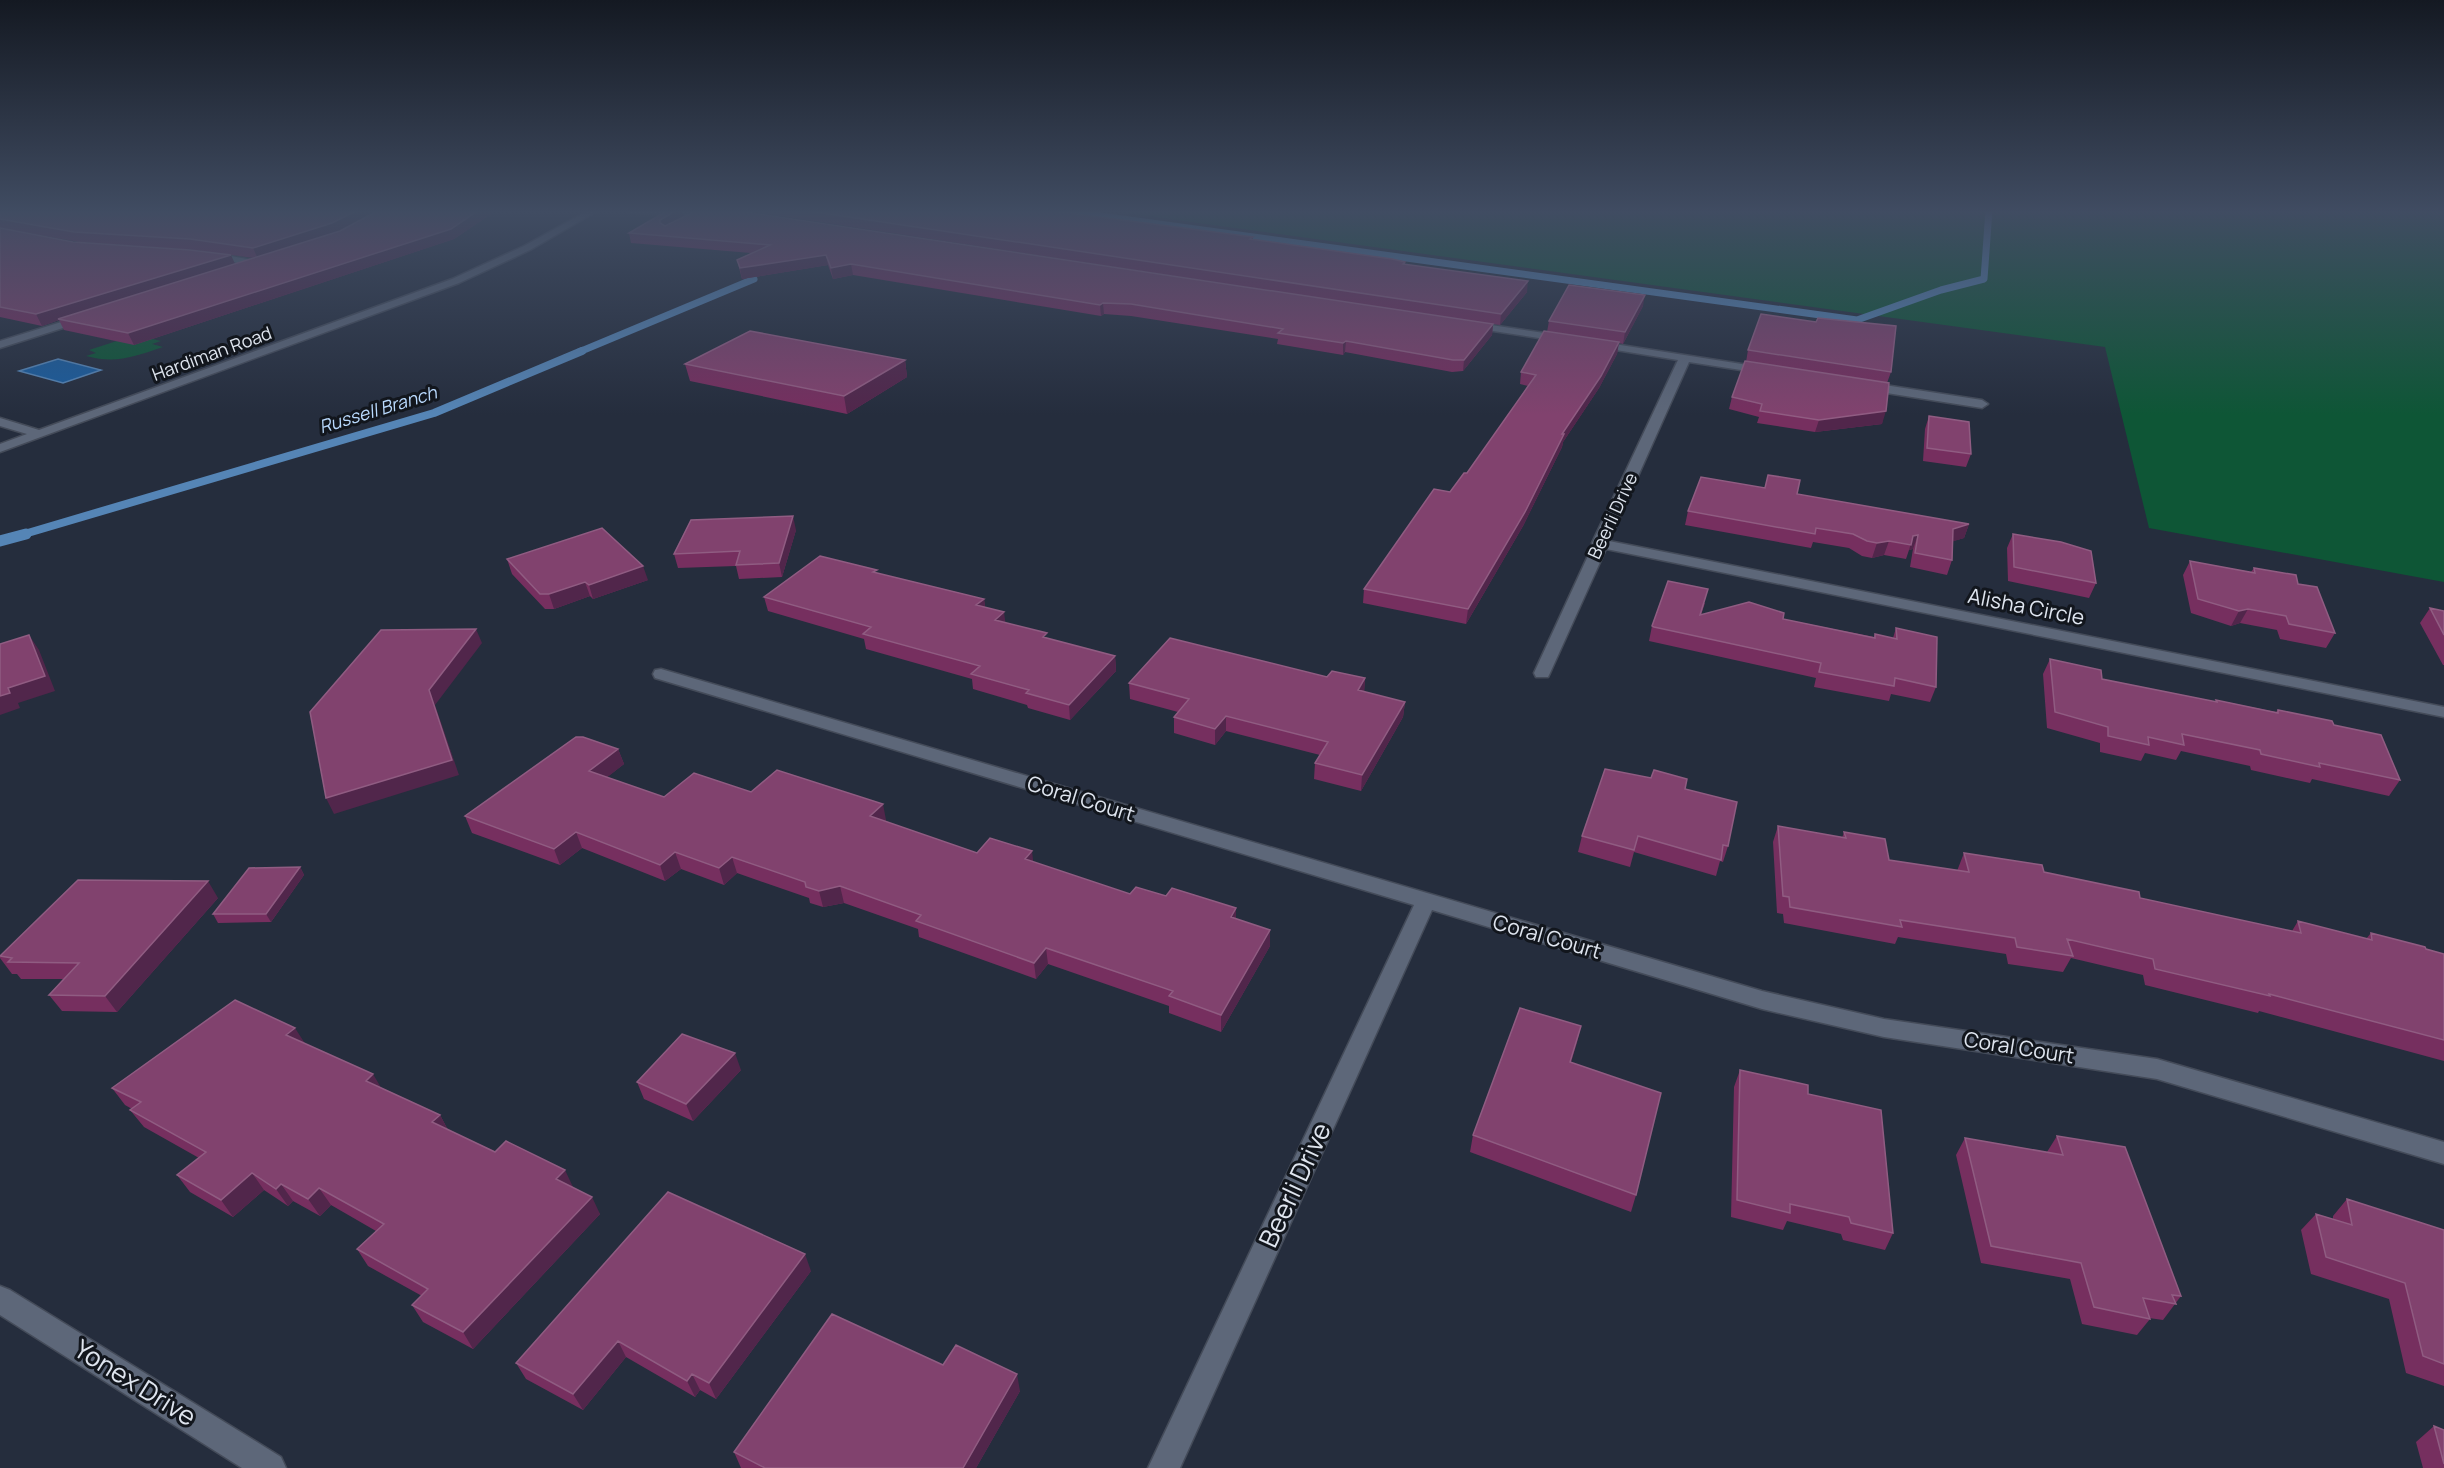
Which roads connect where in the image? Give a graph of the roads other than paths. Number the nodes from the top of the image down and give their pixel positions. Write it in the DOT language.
graph roads {
  1 [pos="460,279"];
  2 [pos="97,314"];
  3 [pos="1460,324"];
  4 [pos="0,345"];
  5 [pos="1685,358"];
  6 [pos="1776,372"];
  7 [pos="1856,385"];
  8 [pos="1982,404"];
  9 [pos="0,422"];
  10 [pos="40,434"];
  11 [pos="0,448"];
  12 [pos="1599,543"];
  13 [pos="1542,673"];
  14 [pos="661,674"];
  15 [pos="2444,712"];
  16 [pos="1426,901"];
  17 [pos="2444,1153"];
  18 [pos="0,1299"];
  19 [pos="270,1468"];
  20 [pos="1164,1468"];
  1 -- 10 [label="street, Hardiman Road"];
  2 -- 4 [label="street"];
  3 -- 5 [label="street"];
  5 -- 6 [label="street"];
  5 -- 12 [label="street, Beerli Drive"];
  7 -- 8 [label="street"];
  9 -- 10 [label="street"];
  10 -- 11 [label="street, Hardiman Road"];
  12 -- 13 [label="street, Beerli Drive"];
  12 -- 15 [label="street, Alisha Circle"];
  14 -- 16 [label="street, Coral Court"];
  16 -- 17 [label="street, Coral Court"];
  16 -- 20 [label="street, Beerli Drive"];
  18 -- 19 [label="street, Yonex Drive"];
}
